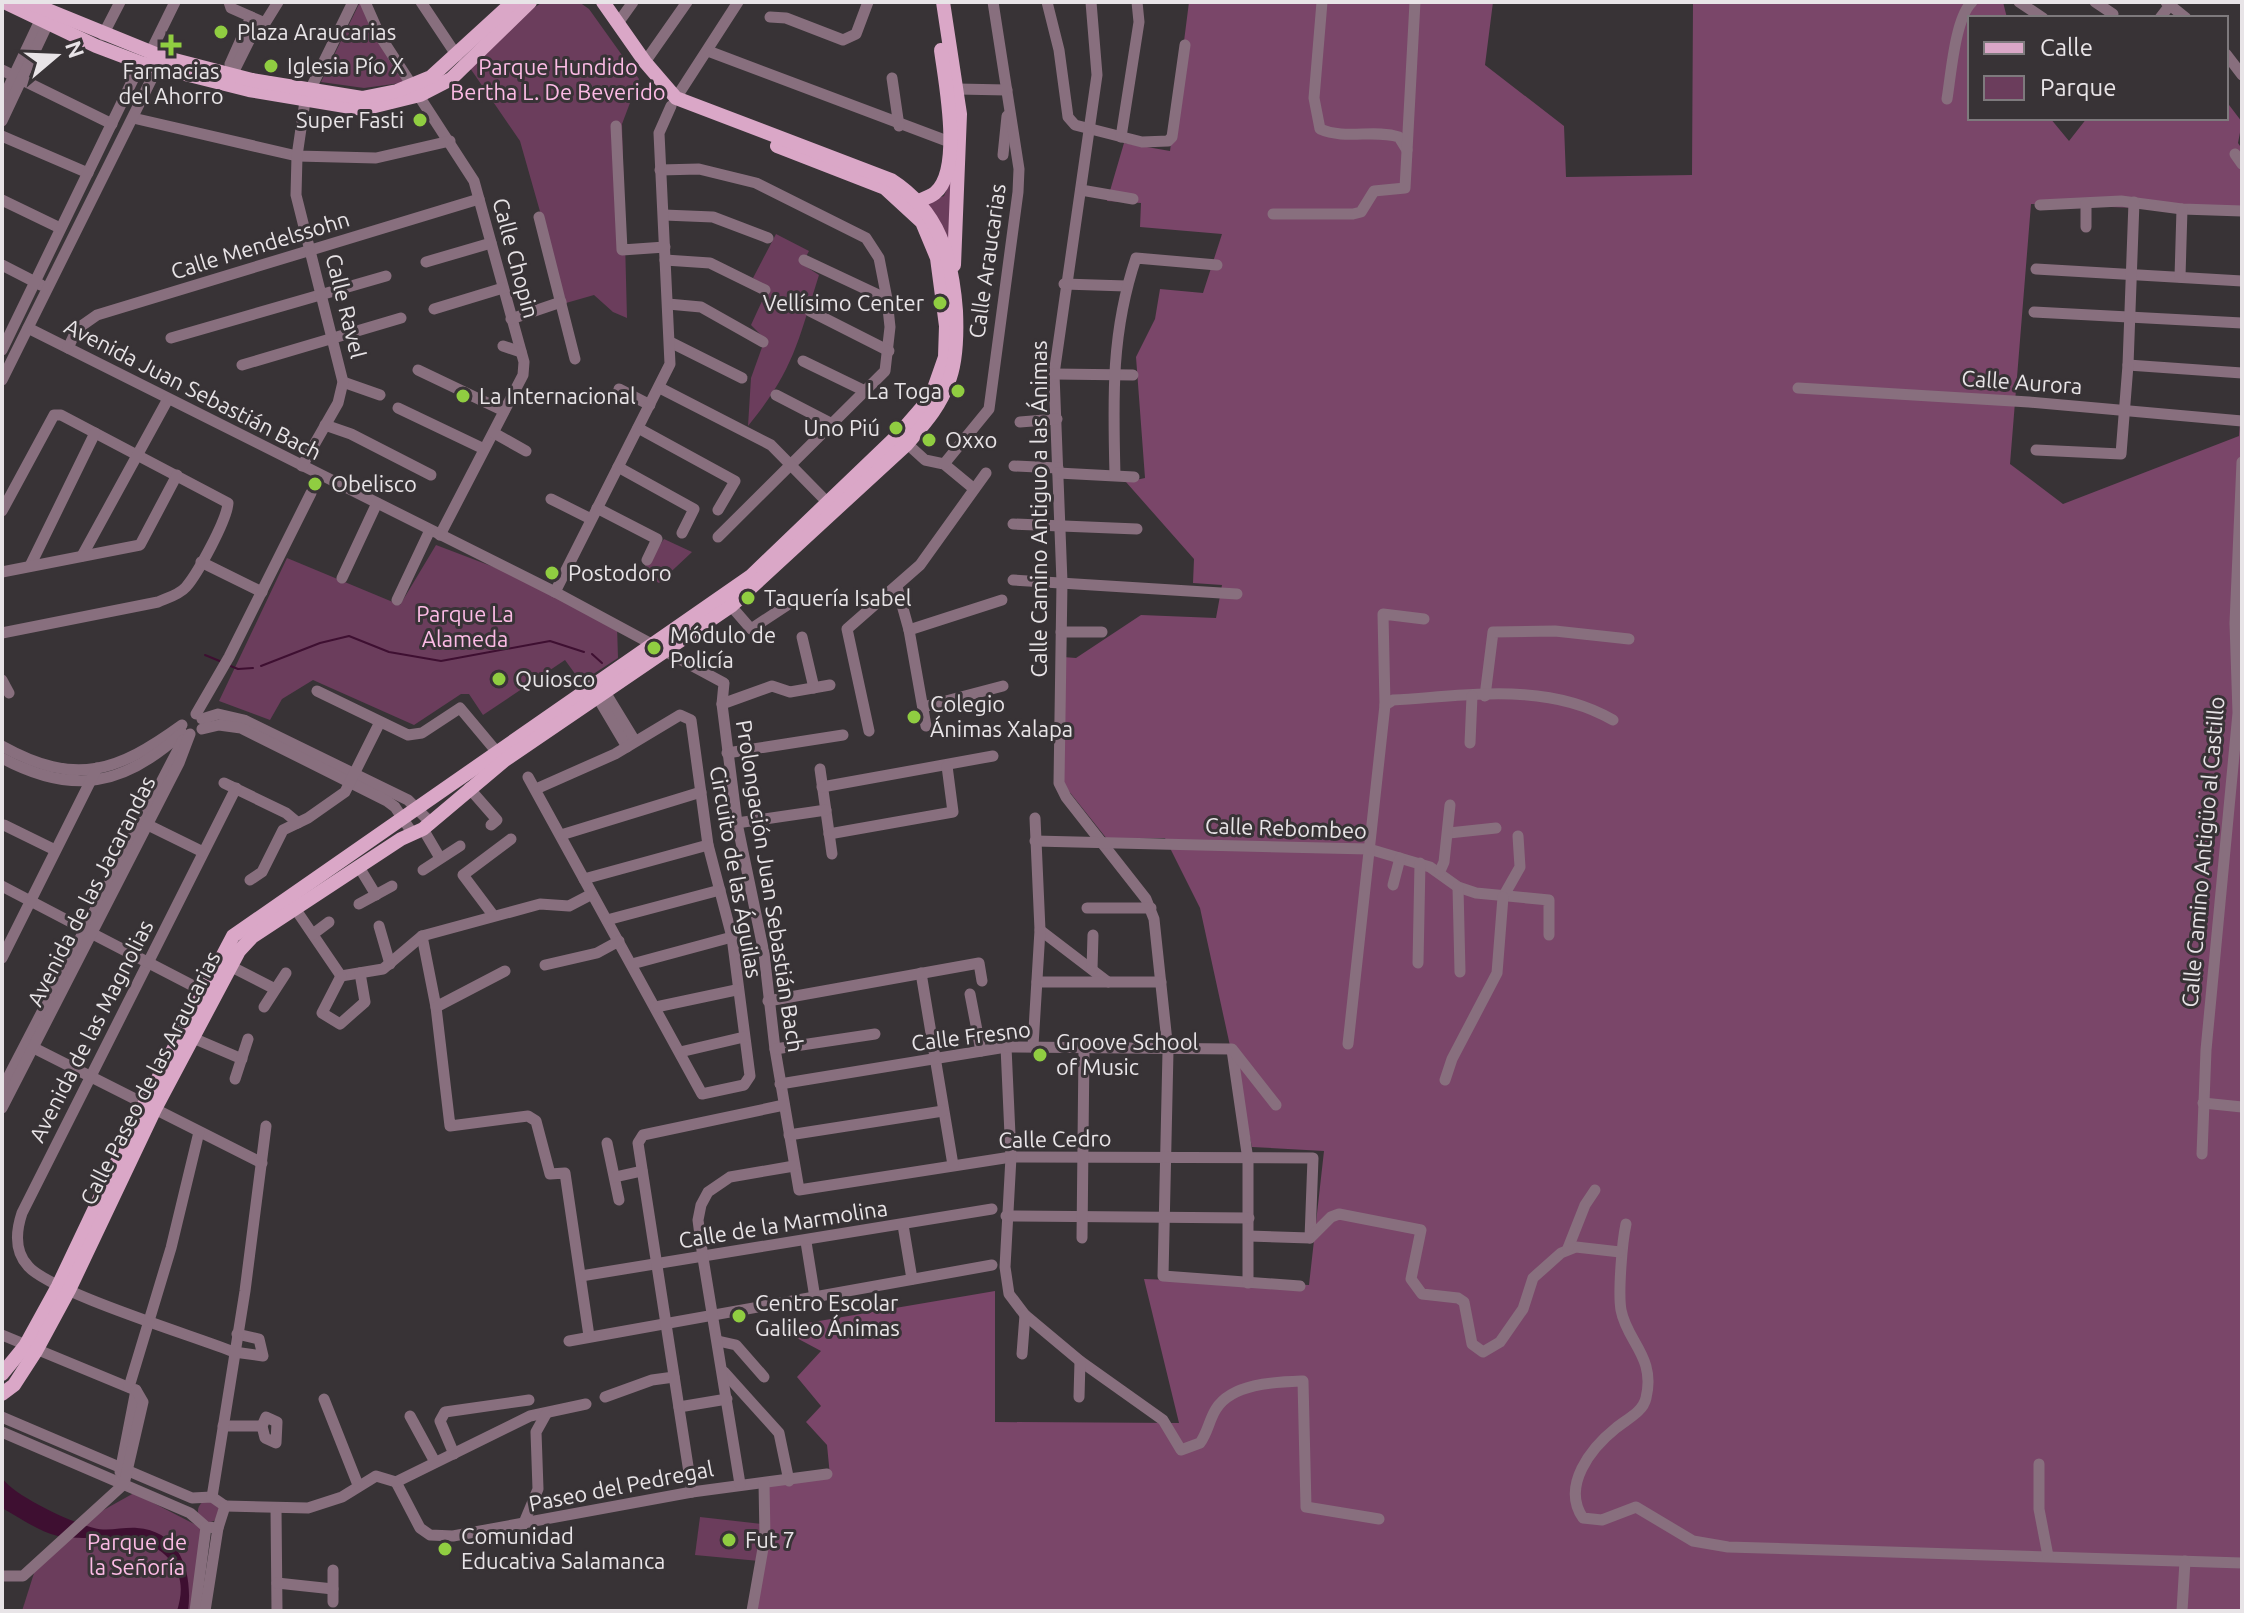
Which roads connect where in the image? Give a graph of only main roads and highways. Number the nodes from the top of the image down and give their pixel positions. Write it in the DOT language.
graph roads {
  1 [pos="4,2"];
  2 [pos="28,2"];
  3 [pos="513,2"];
  4 [pos="530,2"];
  5 [pos="591,2"];
  6 [pos="603,2"];
  7 [pos="934,2"];
  8 [pos="943,2"];
  9 [pos="46,17"];
  10 [pos="153,60"];
  11 [pos="417,90"];
  12 [pos="674,102"];
  13 [pos="955,144"];
  14 [pos="851,170"];
  15 [pos="918,201"];
  16 [pos="953,273"];
  17 [pos="902,440"];
  18 [pos="782,554"];
  19 [pos="658,647"];
  20 [pos="597,688"];
  21 [pos="292,903"];
  22 [pos="149,1107"];
  23 [pos="30,1348"];
  24 [pos="2,1374"];
  25 [pos="2,1394"];
  1 -- 9 [label="main road"];
  2 -- 9 [label="main road"];
  3 -- 11 [label="main road"];
  4 -- 11 [label="main road"];
  5 -- 12 [label="main road"];
  6 -- 12 [label="main road, Calle Paseo de las Araucarias"];
  7 -- 13 [label="main road"];
  8 -- 13 [label="main road"];
  9 -- 10 [label="main road"];
  9 -- 10 [label="main road"];
  10 -- 11 [label="main road"];
  12 -- 14 [label="main road, Calle Paseo de las Araucarias"];
  13 -- 15 [label="main road"];
  13 -- 16 [label="main road"];
  14 -- 15 [label="main road, Calle Paseo de las Araucarias"];
  14 -- 17 [label="main road, Calle Paseo de las Araucarias"];
  15 -- 16 [label="main road, Calle Paseo de las Araucarias"];
  16 -- 17 [label="main road, Calle Paseo de las Araucarias"];
  17 -- 18 [label="main road, Calle Paseo de las Araucarias"];
  17 -- 18 [label="main road, Calle Paseo de las Araucarias"];
  18 -- 19 [label="main road, Calle Paseo de las Araucarias"];
  18 -- 19 [label="main road, Calle Paseo de las Araucarias"];
  19 -- 20 [label="main road, Calle Paseo de las Araucarias"];
  20 -- 21 [label="main road, Calle Paseo de las Araucarias"];
  20 -- 21 [label="main road, Calle Paseo de las Araucarias"];
  21 -- 22 [label="main road, Calle Paseo de las Araucarias"];
  21 -- 22 [label="main road, Calle Paseo de las Araucarias"];
  22 -- 23 [label="main road, Calle Paseo de las Araucarias"];
  23 -- 24 [label="main road, Calle Paseo de las Araucarias"];
  23 -- 25 [label="main road, Calle Paseo de las Araucarias"];
}
